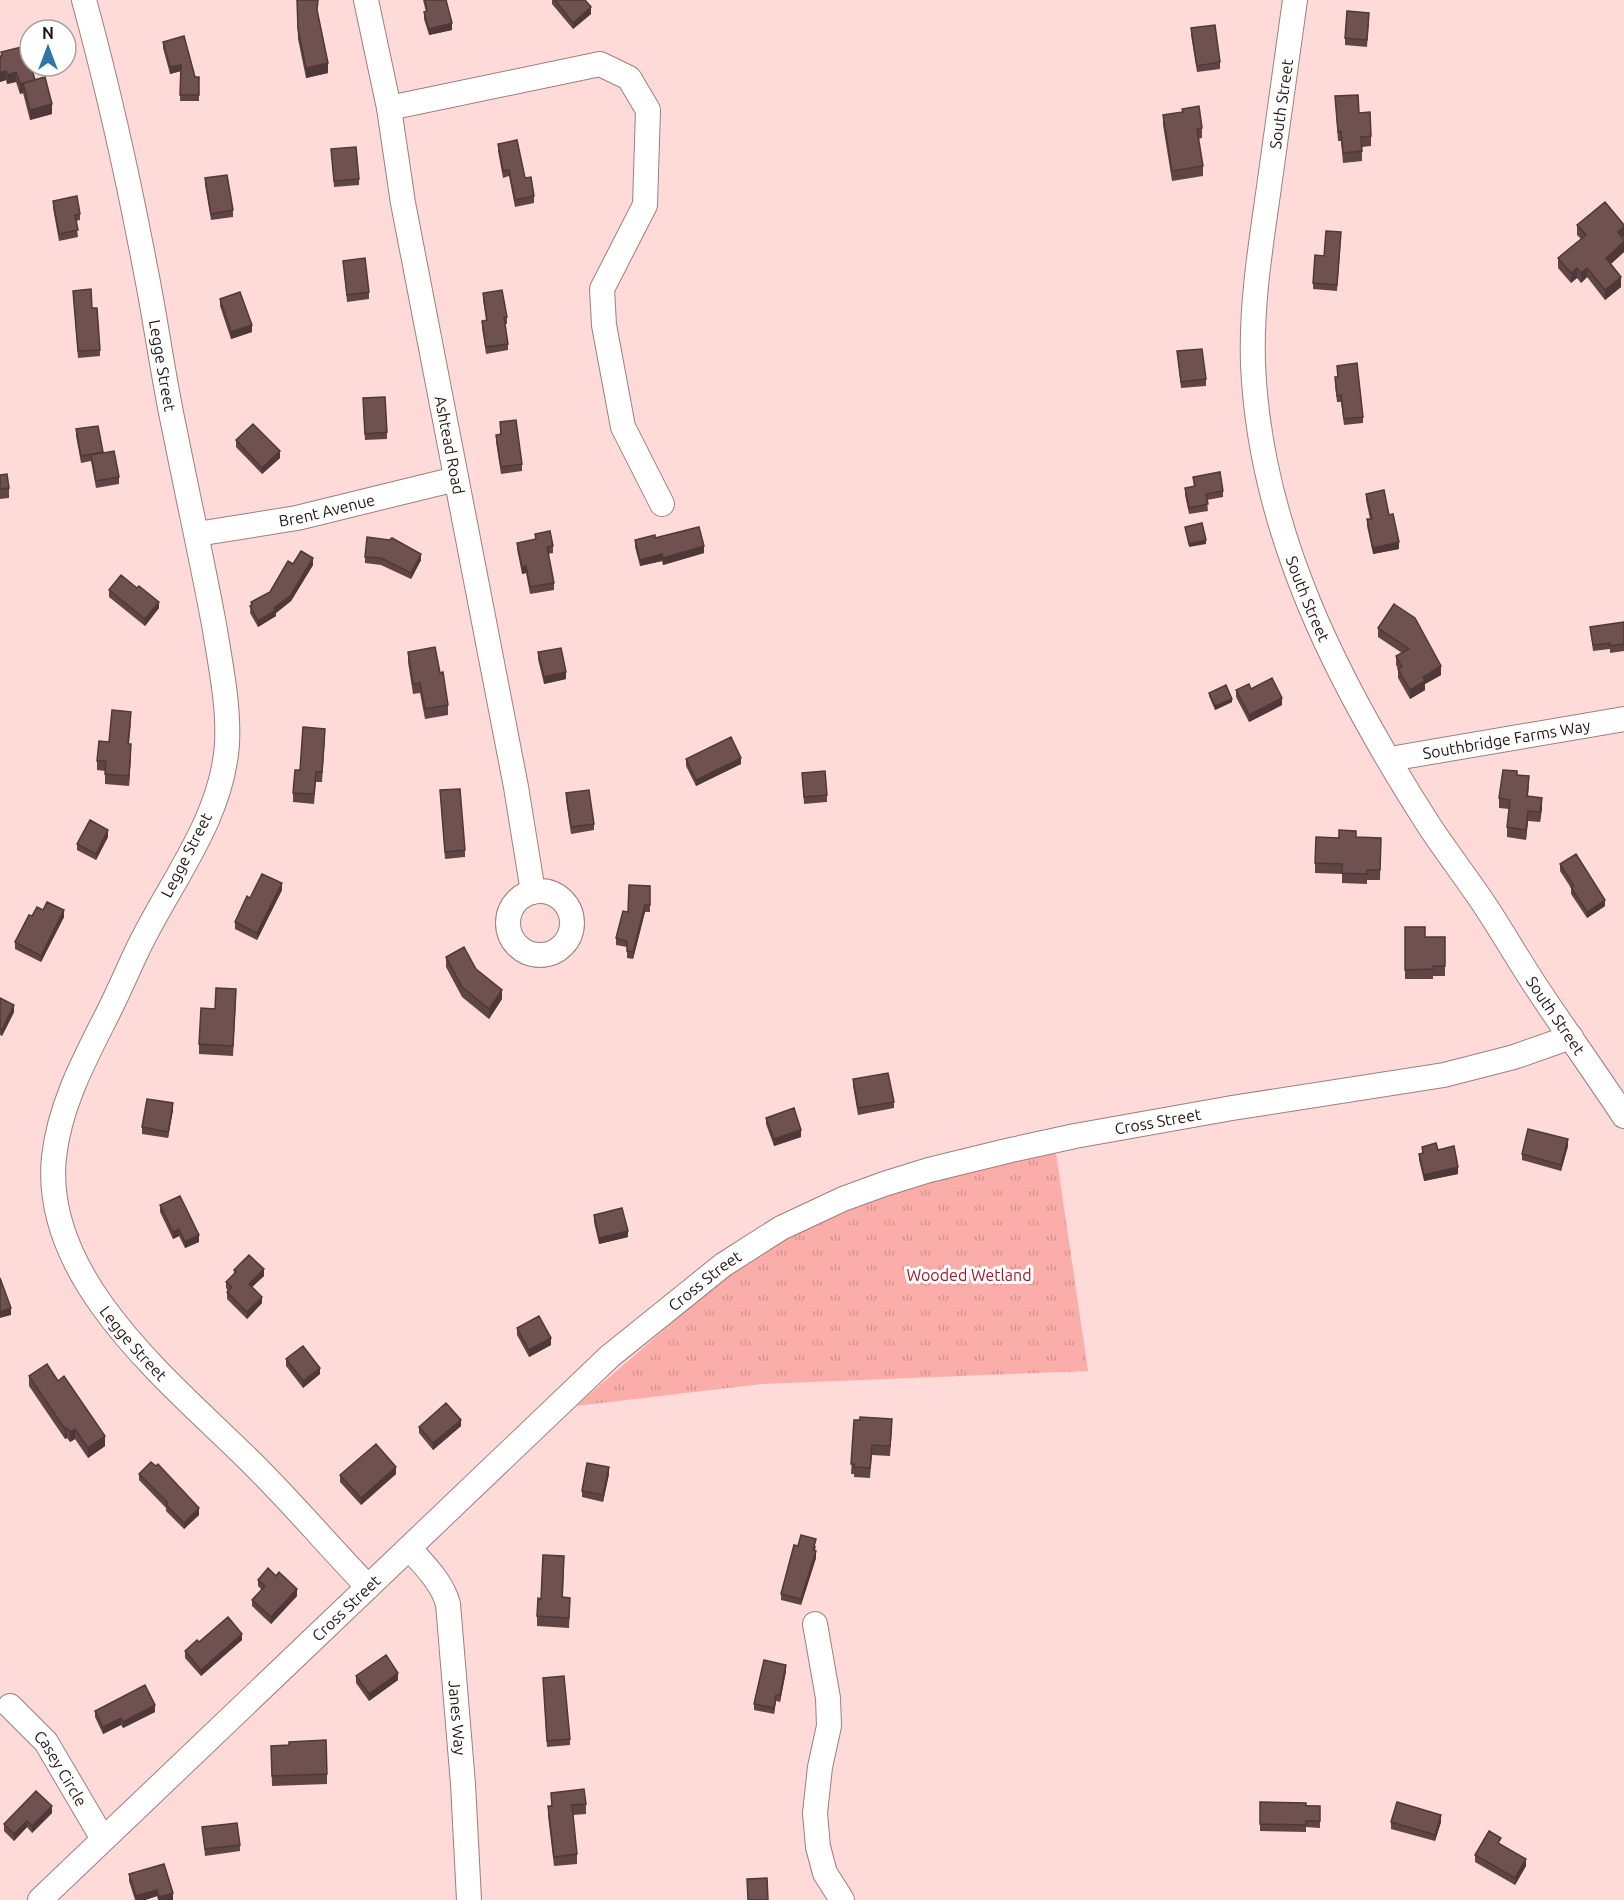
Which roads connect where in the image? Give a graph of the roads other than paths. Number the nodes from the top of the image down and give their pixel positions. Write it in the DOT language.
graph roads {
  1 [pos="84,0"];
  2 [pos="366,0"];
  3 [pos="1295,0"];
  4 [pos="389,108"];
  5 [pos="456,479"];
  6 [pos="662,504"];
  7 [pos="197,534"];
  8 [pos="1624,719"];
  9 [pos="1390,759"];
  10 [pos="533,892"];
  11 [pos="1571,1037"];
  12 [pos="1624,1116"];
  13 [pos="409,1548"];
  14 [pos="368,1587"];
  15 [pos="815,1624"];
  16 [pos="10,1706"];
  17 [pos="103,1839"];
  18 [pos="40,1900"];
  19 [pos="470,1900"];
  20 [pos="842,1900"];
  1 -- 7 [label="street, Legge Street"];
  2 -- 4 [label="street, Ashtead Road"];
  3 -- 9 [label="street, South Street"];
  4 -- 5 [label="street, Ashtead Road"];
  4 -- 6 [label="street"];
  5 -- 7 [label="street, Brent Avenue"];
  5 -- 10 [label="street, Ashtead Road"];
  7 -- 14 [label="street, Legge Street"];
  8 -- 9 [label="street, Southbridge Farms Way"];
  9 -- 11 [label="street, South Street"];
  11 -- 12 [label="street, South Street"];
  11 -- 13 [label="street, Cross Street"];
  13 -- 14 [label="street, Cross Street"];
  13 -- 19 [label="street, Janes Way"];
  14 -- 17 [label="street, Cross Street"];
  15 -- 20 [label="street"];
  16 -- 17 [label="street, Casey Circle"];
  17 -- 18 [label="street, Cross Street"];
}
